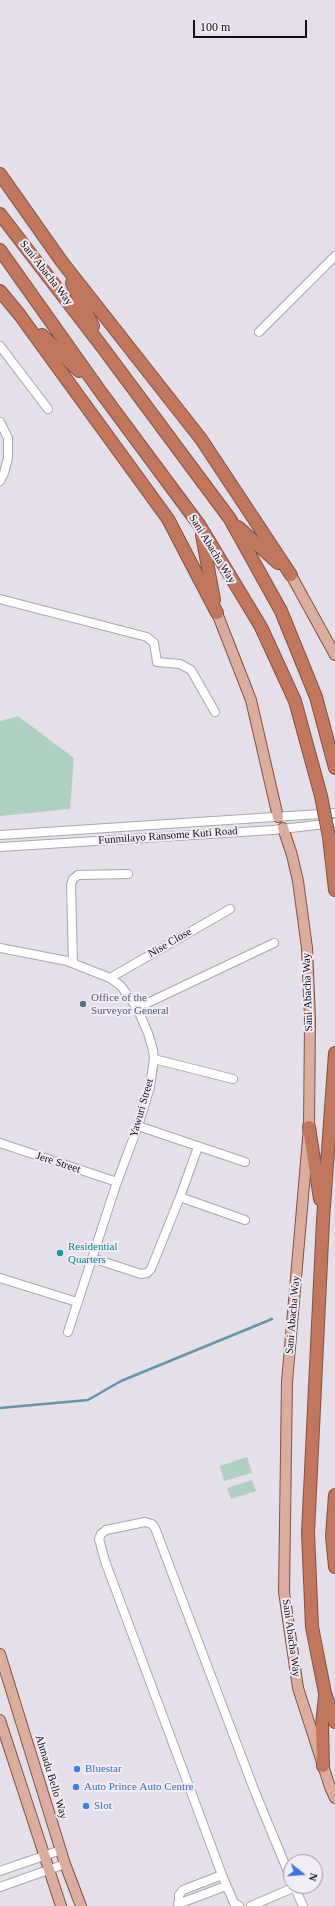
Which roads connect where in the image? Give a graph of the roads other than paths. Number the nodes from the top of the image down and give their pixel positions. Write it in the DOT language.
graph roads {
  1 [pos="0,174"];
  2 [pos="0,214"];
  3 [pos="0,250"];
  4 [pos="335,256"];
  5 [pos="62,262"];
  6 [pos="0,291"];
  7 [pos="19,314"];
  8 [pos="259,332"];
  9 [pos="0,346"];
  10 [pos="103,348"];
  11 [pos="100,391"];
  12 [pos="48,410"];
  13 [pos="0,422"];
  14 [pos="0,481"];
  15 [pos="230,519"];
  16 [pos="200,526"];
  17 [pos="291,575"];
  18 [pos="0,599"];
  19 [pos="217,612"];
  20 [pos="335,655"];
  21 [pos="215,712"];
  22 [pos="335,768"];
  23 [pos="335,813"];
  24 [pos="278,817"];
  25 [pos="335,823"];
  26 [pos="283,828"];
  27 [pos="0,835"];
  28 [pos="0,847"];
  29 [pos="128,874"];
  30 [pos="335,890"];
  31 [pos="230,909"];
  32 [pos="274,943"];
  33 [pos="0,948"];
  34 [pos="73,963"];
  35 [pos="110,978"];
  36 [pos="137,1008"];
  37 [pos="335,1053"];
  38 [pos="154,1059"];
  39 [pos="232,1079"];
  40 [pos="138,1126"];
  41 [pos="308,1128"];
  42 [pos="0,1143"];
  43 [pos="198,1146"];
  44 [pos="245,1162"];
  45 [pos="117,1182"];
  46 [pos="180,1197"];
  47 [pos="245,1220"];
  48 [pos="323,1220"];
  49 [pos="92,1258"];
  50 [pos="0,1278"];
  51 [pos="77,1302"];
  52 [pos="68,1332"];
  53 [pos="335,1495"];
  54 [pos="335,1568"];
  55 [pos="0,1654"];
  56 [pos="325,1693"];
  57 [pos="0,1720"];
  58 [pos="335,1722"];
  59 [pos="323,1766"];
  60 [pos="335,1798"];
  61 [pos="60,1850"];
  62 [pos="44,1856"];
  63 [pos="283,1860"];
  64 [pos="65,1864"];
  65 [pos="0,1871"];
  66 [pos="49,1871"];
  67 [pos="222,1875"];
  68 [pos="226,1886"];
  69 [pos="0,1887"];
  70 [pos="283,1892"];
  71 [pos="297,1894"];
  72 [pos="178,1905"];
  73 [pos="61,1906"];
  74 [pos="81,1906"];
  75 [pos="239,1906"];
  76 [pos="251,1906"];
  77 [pos="303,1906"];
  1 -- 5 [label="highway"];
  2 -- 10 [label="highway, Sani Abacha Way"];
  3 -- 11 [label="highway, Sani Abacha Way"];
  4 -- 8 [label="street"];
  5 -- 10 [label="highway"];
  5 -- 17 [label="highway"];
  6 -- 7 [label="highway"];
  7 -- 11 [label="highway"];
  7 -- 19 [label="highway"];
  9 -- 12 [label="street"];
  10 -- 15 [label="highway, Sani Abacha Way"];
  11 -- 16 [label="highway, Sani Abacha Way"];
  13 -- 14 [label="street"];
  15 -- 17 [label="highway"];
  15 -- 22 [label="highway, Sani Abacha Way"];
  16 -- 19 [label="highway"];
  16 -- 30 [label="highway, Sani Abacha Way, bridge"];
  17 -- 20 [label="main road"];
  18 -- 21 [label="street"];
  19 -- 24 [label="main road"];
  23 -- 24 [label="street, Funmilayo Ransome Kuti Road"];
  24 -- 27 [label="street, Funmilayo Ransome Kuti Road"];
  25 -- 26 [label="street, Funmilayo Ransome Kuti Road"];
  26 -- 28 [label="street, Funmilayo Ransome Kuti Road"];
  26 -- 41 [label="main road, Sani Abacha Way"];
  29 -- 34 [label="street"];
  31 -- 35 [label="street, Nise Close"];
  32 -- 36 [label="street"];
  33 -- 34 [label="street, Yawuri Street"];
  34 -- 35 [label="street, Yawuri Street"];
  35 -- 36 [label="street, Yawuri Street"];
  36 -- 38 [label="street, Yawuri Street"];
  37 -- 48 [label="highway, Sani Abacha Way"];
  38 -- 39 [label="street"];
  38 -- 40 [label="street, Yawuri Street"];
  40 -- 43 [label="street"];
  40 -- 45 [label="street, Yawuri Street"];
  41 -- 48 [label="highway"];
  41 -- 59 [label="main road, Sani Abacha Way"];
  42 -- 45 [label="street, Jere Street"];
  43 -- 44 [label="street"];
  43 -- 46 [label="street"];
  45 -- 49 [label="street, Yawuri Street"];
  46 -- 47 [label="street"];
  46 -- 49 [label="street"];
  48 -- 56 [label="highway, Sani Abacha Way"];
  49 -- 51 [label="street, Yawuri Street"];
  50 -- 51 [label="street"];
  51 -- 52 [label="street, Yawuri Street"];
  53 -- 54 [label="highway"];
  55 -- 61 [label="main road, Ahmadu Bello Way"];
  56 -- 58 [label="highway, Sani Abacha Way"];
  56 -- 59 [label="highway"];
  57 -- 62 [label="main road"];
  59 -- 60 [label="main road, Sani Abacha Way"];
  61 -- 62 [label="street"];
  61 -- 64 [label="main road, Ahmadu Bello Way"];
  62 -- 65 [label="street"];
  62 -- 66 [label="main road"];
  63 -- 67 [label="street"];
  64 -- 66 [label="street"];
  64 -- 74 [label="main road, Ahmadu Bello Way"];
  66 -- 69 [label="street"];
  66 -- 73 [label="main road"];
  67 -- 68 [label="street"];
  67 -- 72 [label="street"];
  68 -- 72 [label="street"];
  68 -- 75 [label="street"];
  70 -- 76 [label="street"];
  71 -- 77 [label="street"];
}
